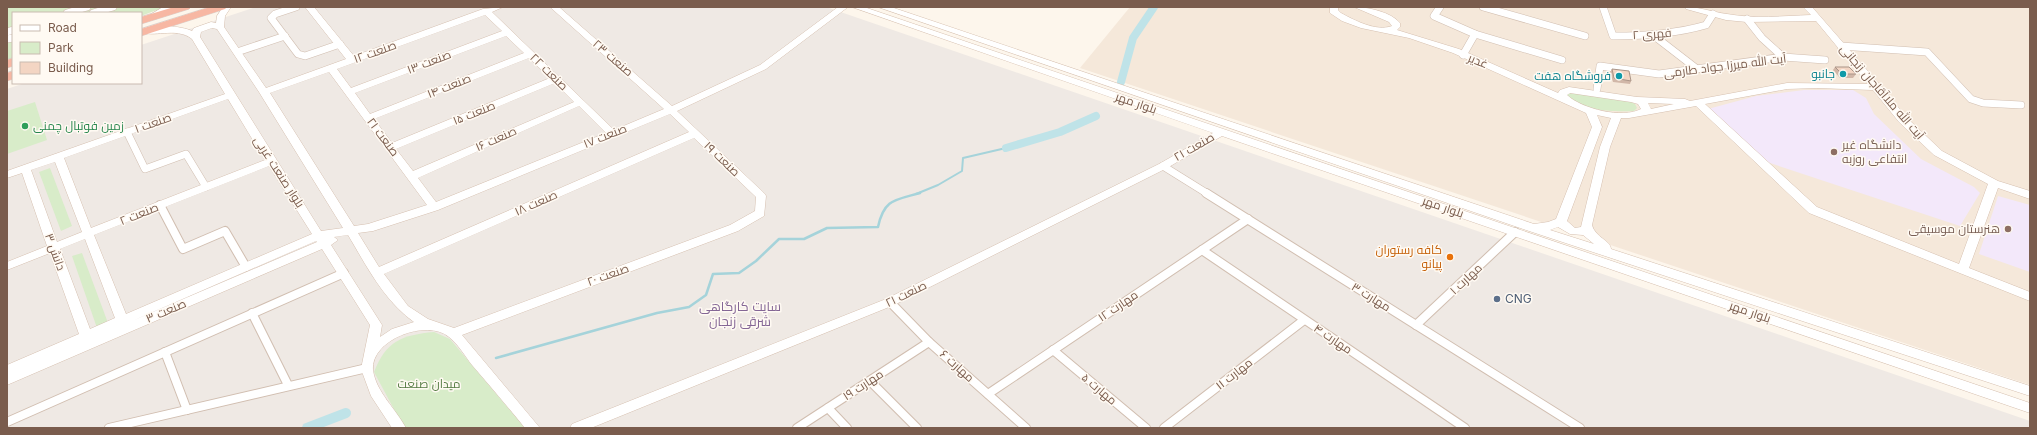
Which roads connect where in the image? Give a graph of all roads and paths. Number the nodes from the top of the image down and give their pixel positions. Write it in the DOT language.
graph roads {
  1 [pos="87,7"];
  2 [pos="113,7"];
  3 [pos="170,7"];
  4 [pos="185,7"];
  5 [pos="221,7"];
  6 [pos="227,7"];
  7 [pos="296,7"];
  8 [pos="309,7"];
  9 [pos="499,7"];
  10 [pos="554,7"];
  11 [pos="844,7"];
  12 [pos="856,7"];
  13 [pos="882,7"];
  14 [pos="1358,7"];
  15 [pos="1373,7"];
  16 [pos="1440,7"];
  17 [pos="1483,7"];
  18 [pos="1603,7"];
  19 [pos="1690,7"];
  20 [pos="1807,7"];
  21 [pos="1332,8"];
  22 [pos="486,11"];
  23 [pos="70,12"];
  24 [pos="96,12"];
  25 [pos="1713,14"];
  26 [pos="1389,18"];
  27 [pos="1818,18"];
  28 [pos="146,19"];
  29 [pos="1747,19"];
  30 [pos="220,27"];
  31 [pos="1393,28"];
  32 [pos="144,32"];
  33 [pos="508,32"];
  34 [pos="1476,34"];
  35 [pos="285,36"];
  36 [pos="1585,36"];
  37 [pos="1653,36"];
  38 [pos="195,37"];
  39 [pos="340,44"];
  40 [pos="1841,46"];
  41 [pos="237,52"];
  42 [pos="530,54"];
  43 [pos="1463,55"];
  44 [pos="1783,57"];
  45 [pos="352,60"];
  46 [pos="1562,60"];
  47 [pos="1825,60"];
  48 [pos="331,68"];
  49 [pos="1698,69"];
  50 [pos="1514,76"];
  51 [pos="557,79"];
  52 [pos="1092,83"];
  53 [pos="1877,87"];
  54 [pos="1597,89"];
  55 [pos="1569,90"];
  56 [pos="229,92"];
  57 [pos="264,92"];
  58 [pos="349,92"];
  59 [pos="1632,99"];
  60 [pos="1565,100"];
  61 [pos="581,102"];
  62 [pos="1695,102"];
  63 [pos="2021,105"];
  64 [pos="671,110"];
  65 [pos="1591,112"];
  66 [pos="1644,113"];
  67 [pos="1617,115"];
  68 [pos="368,118"];
  69 [pos="127,132"];
  70 [pos="1221,132"];
  71 [pos="612,133"];
  72 [pos="696,133"];
  73 [pos="391,148"];
  74 [pos="58,157"];
  75 [pos="271,161"];
  76 [pos="1163,166"];
  77 [pos="7,168"];
  78 [pos="25,168"];
  79 [pos="7,175"];
  80 [pos="412,176"];
  81 [pos="1994,183"];
  82 [pos="206,187"];
  83 [pos="2030,195"];
  84 [pos="160,205"];
  85 [pos="434,207"];
  86 [pos="760,213"];
  87 [pos="1248,219"];
  88 [pos="1561,220"];
  89 [pos="1530,227"];
  90 [pos="1587,229"];
  91 [pos="350,231"];
  92 [pos="1515,232"];
  93 [pos="88,234"];
  94 [pos="323,239"];
  95 [pos="54,247"];
  96 [pos="1202,250"];
  97 [pos="1615,254"];
  98 [pos="7,266"];
  99 [pos="246,267"];
  100 [pos="1962,270"];
  101 [pos="344,273"];
  102 [pos="377,273"];
  103 [pos="2030,297"];
  104 [pos="890,302"];
  105 [pos="1787,311"];
  106 [pos="252,313"];
  107 [pos="122,320"];
  108 [pos="1304,320"];
  109 [pos="426,324"];
  110 [pos="1786,324"];
  111 [pos="1416,325"];
  112 [pos="453,333"];
  113 [pos="86,336"];
  114 [pos="929,342"];
  115 [pos="1052,350"];
  116 [pos="165,352"];
  117 [pos="370,354"];
  118 [pos="367,368"];
  119 [pos="7,370"];
  120 [pos="7,380"];
  121 [pos="870,381"];
  122 [pos="288,385"];
  123 [pos="2030,391"];
  124 [pos="988,394"];
  125 [pos="828,408"];
  126 [pos="2030,408"];
  127 [pos="187,410"];
  128 [pos="7,422"];
  129 [pos="109,428"];
  130 [pos="399,428"];
  131 [pos="533,428"];
  132 [pos="577,428"];
  133 [pos="797,428"];
  134 [pos="848,428"];
  135 [pos="917,428"];
  136 [pos="1026,428"];
  137 [pos="1146,428"];
  138 [pos="1164,428"];
  139 [pos="1465,428"];
  140 [pos="1580,428"];
  1 -- 23 [label="street"];
  2 -- 24 [label="street"];
  3 -- 28 [label="street"];
  4 -- 28 [label="highway"];
  5 -- 32 [label="highway"];
  6 -- 30 [label="street"];
  7 -- 35 [label="street"];
  8 -- 39 [label="street"];
  9 -- 22 [label="street, صنعت ۱۲"];
  10 -- 64 [label="street, صنعت ۲۳"];
  11 -- 64 [label="street, صنعت ۱۷"];
  12 -- 52 [label="street, بلوار مهر"];
  13 -- 52 [label="street, بلوار مهر"];
  14 -- 26 [label="street"];
  15 -- 26 [label="street"];
  16 -- 34 [label="street"];
  17 -- 36 [label="street"];
  18 -- 37 [label="street, فهری ۲"];
  19 -- 25 [label="street"];
  20 -- 27 [label="street, آیت الله ملاآقاجان زنجانی"];
  21 -- 31 [label="street, غدیر"];
  22 -- 33 [label="street, صنعت ۲۲"];
  22 -- 45 [label="street, صنعت ۱۲"];
  25 -- 29 [label="street"];
  25 -- 37 [label="street, فهری ۲"];
  26 -- 31 [label="street"];
  27 -- 29 [label="street"];
  27 -- 40 [label="street, آیت الله ملاآقاجان زنجانی"];
  29 -- 44 [label="street"];
  30 -- 38 [label="street"];
  30 -- 41 [label="street"];
  31 -- 43 [label="street, غدیر"];
  32 -- 38 [label="street"];
  33 -- 42 [label="street, صنعت ۲۲"];
  33 -- 58 [label="street, صنعت ۱۳"];
  34 -- 43 [label="street"];
  34 -- 46 [label="street"];
  35 -- 39 [label="street"];
  35 -- 41 [label="street"];
  37 -- 49 [label="street"];
  38 -- 56 [label="street, بلوار صنعت غربی"];
  39 -- 45 [label="street"];
  40 -- 53 [label="street, آیت الله ملاآقاجان زنجانی"];
  40 -- 63 [label="street"];
  41 -- 57 [label="street"];
  42 -- 51 [label="street, صنعت ۲۲"];
  42 -- 68 [label="street, صنعت ۱۴"];
  43 -- 50 [label="street, غدیر"];
  44 -- 47 [label="street, آیت الله میرزا جواد طارمی"];
  44 -- 49 [label="street, آیت الله میرزا جواد طارمی"];
  45 -- 48 [label="street, صنعت ۱۲"];
  48 -- 57 [label="street, صنعت ۱۲"];
  48 -- 58 [label="street, صنعت ۲۱"];
  49 -- 54 [label="street, آیت الله میرزا جواد طارمی"];
  50 -- 55 [label="street"];
  50 -- 60 [label="street, غدیر"];
  51 -- 61 [label="street, صنعت ۲۲"];
  51 -- 73 [label="street, صنعت ۱۵"];
  52 -- 70 [label="street, بلوار مهر"];
  52 -- 89 [label="street, بلوار مهر"];
  53 -- 62 [label="street"];
  53 -- 81 [label="street, آیت الله ملاآقاجان زنجانی"];
  55 -- 59 [label="street"];
  55 -- 60 [label="street"];
  56 -- 69 [label="street, صنعت ۱"];
  56 -- 75 [label="street, بلوار صنعت غربی"];
  56 -- 77 [label="street, صنعت ۱"];
  57 -- 91 [label="street"];
  58 -- 68 [label="street, صنعت ۲۱"];
  59 -- 62 [label="street"];
  59 -- 66 [label="street"];
  60 -- 65 [label="street, غدیر"];
  61 -- 71 [label="street, صنعت ۲۲"];
  61 -- 80 [label="street, صنعت ۱۶"];
  62 -- 66 [label="street, غدیر"];
  62 -- 100 [label="street"];
  64 -- 71 [label="street, صنعت ۱۷"];
  64 -- 72 [label="street, صنعت ۱۹"];
  65 -- 67 [label="street, غدیر"];
  65 -- 88 [label="street"];
  66 -- 67 [label="street, غدیر"];
  67 -- 90 [label="street"];
  68 -- 73 [label="street, صنعت ۲۱"];
  69 -- 74 [label="street, صنعت ۱"];
  69 -- 82 [label="street"];
  70 -- 76 [label="street, صنعت ۲۱"];
  70 -- 92 [label="street, بلوار مهر"];
  71 -- 85 [label="street, صنعت ۱۷"];
  72 -- 86 [label="street, صنعت ۱۹"];
  72 -- 102 [label="street, صنعت ۱۸"];
  73 -- 80 [label="street, صنعت ۲۱"];
  74 -- 78 [label="street, صنعت ۱"];
  74 -- 93 [label="street"];
  75 -- 82 [label="street, صنعت ۲"];
  75 -- 94 [label="street, بلوار صنعت غربی"];
  76 -- 87 [label="street, مهارت ۳"];
  76 -- 104 [label="street, صنعت ۲۱"];
  78 -- 79 [label="street, صنعت ۱"];
  78 -- 95 [label="street, دانش ۳"];
  80 -- 85 [label="street, صنعت ۲۱"];
  81 -- 83 [label="street, آیت الله ملاآقاجان زنجانی"];
  81 -- 100 [label="street"];
  82 -- 84 [label="street, صنعت ۲"];
  84 -- 93 [label="street, صنعت ۲"];
  84 -- 99 [label="street"];
  85 -- 91 [label="street, صنعت ۱۷"];
  86 -- 112 [label="street, صنعت ۲۰"];
  87 -- 96 [label="street, مهارت ۱۲"];
  87 -- 111 [label="street, مهارت ۳"];
  88 -- 89 [label="street"];
  88 -- 90 [label="street"];
  89 -- 97 [label="street, بلوار مهر"];
  90 -- 97 [label="street"];
  91 -- 94 [label="street, صنعت ۱۷"];
  91 -- 102 [label="street"];
  92 -- 110 [label="street, بلوار مهر"];
  92 -- 111 [label="street, مهارت ۱"];
  93 -- 95 [label="street, صنعت ۲"];
  93 -- 107 [label="street"];
  94 -- 99 [label="street, صنعت ۳"];
  94 -- 101 [label="street, بلوار صنعت غربی"];
  94 -- 120 [label="street, صنعت ۳"];
  95 -- 98 [label="street, صنعت ۲"];
  95 -- 113 [label="street, دانش ۳"];
  96 -- 108 [label="street, مهارت ۴"];
  96 -- 115 [label="street, مهارت ۱۲"];
  97 -- 105 [label="street, بلوار مهر"];
  99 -- 107 [label="street, صنعت ۳"];
  100 -- 103 [label="street"];
  101 -- 106 [label="street"];
  101 -- 117 [label="street, بلوار صنعت غربی"];
  102 -- 109 [label="street"];
  104 -- 114 [label="street, مهارت ۶"];
  104 -- 132 [label="street, صنعت ۲۱"];
  105 -- 110 [label="street"];
  105 -- 123 [label="street, بلوار مهر"];
  106 -- 116 [label="street"];
  106 -- 122 [label="street"];
  107 -- 113 [label="street, صنعت ۳"];
  108 -- 138 [label="street, مهارت ۱۱"];
  108 -- 139 [label="street, مهارت ۴"];
  109 -- 112 [label="street"];
  109 -- 117 [label="street"];
  110 -- 126 [label="street, بلوار مهر"];
  111 -- 140 [label="street, مهارت ۳"];
  112 -- 131 [label="street"];
  113 -- 119 [label="street, صنعت ۳"];
  114 -- 121 [label="street, مهارت ۱۹"];
  114 -- 124 [label="street, مهارت ۶"];
  115 -- 124 [label="street, مهارت ۱۲"];
  115 -- 137 [label="street, مهارت ۵"];
  116 -- 127 [label="street"];
  116 -- 128 [label="street"];
  117 -- 118 [label="street"];
  118 -- 122 [label="street"];
  118 -- 130 [label="street"];
  121 -- 125 [label="street, مهارت ۱۹"];
  121 -- 135 [label="street"];
  122 -- 127 [label="street"];
  124 -- 136 [label="street, مهارت ۶"];
  125 -- 133 [label="street, مهارت ۱۹"];
  125 -- 134 [label="street"];
  127 -- 129 [label="street"];
}
